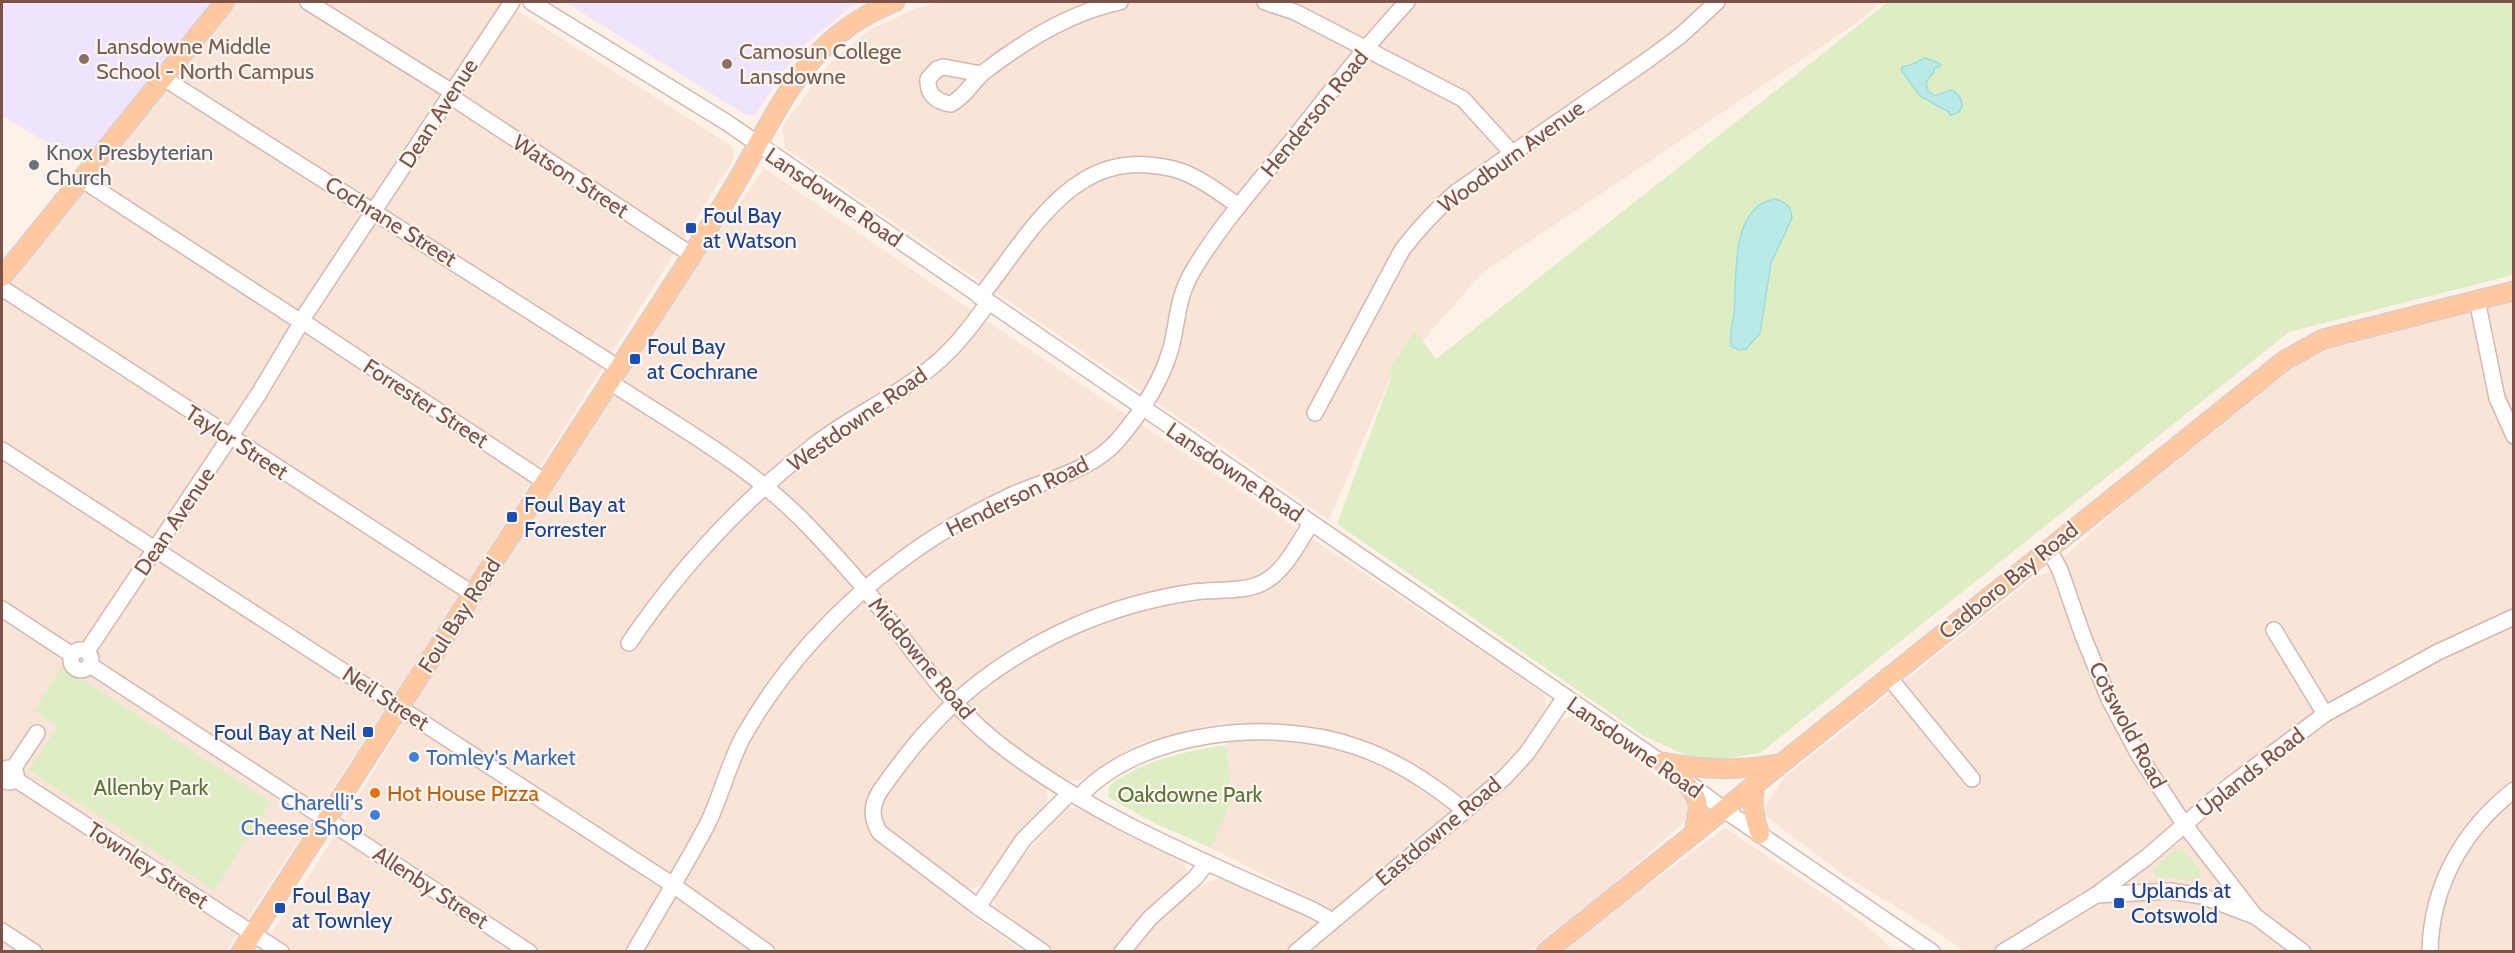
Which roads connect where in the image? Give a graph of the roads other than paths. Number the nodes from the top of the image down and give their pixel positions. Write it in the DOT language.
graph roads {
  1 [pos="225,2"];
  2 [pos="308,2"];
  3 [pos="512,2"];
  4 [pos="531,2"];
  5 [pos="896,2"];
  6 [pos="1120,2"];
  7 [pos="1265,2"];
  8 [pos="1407,2"];
  9 [pos="1717,2"];
  10 [pos="1366,48"];
  11 [pos="981,74"];
  12 [pos="162,77"];
  13 [pos="451,94"];
  14 [pos="757,145"];
  15 [pos="1512,153"];
  16 [pos="81,178"];
  17 [pos="1239,206"];
  18 [pos="374,210"];
  19 [pos="692,255"];
  20 [pos="2,277"];
  21 [pos="2,288"];
  22 [pos="2514,291"];
  23 [pos="984,300"];
  24 [pos="2477,300"];
  25 [pos="301,322"];
  26 [pos="615,375"];
  27 [pos="1142,409"];
  28 [pos="1315,413"];
  29 [pos="2514,436"];
  30 [pos="230,437"];
  31 [pos="2,450"];
  32 [pos="544,481"];
  33 [pos="764,487"];
  34 [pos="1311,524"];
  35 [pos="2048,548"];
  36 [pos="155,550"];
  37 [pos="865,588"];
  38 [pos="473,594"];
  39 [pos="2,609"];
  40 [pos="2514,617"];
  41 [pos="2274,630"];
  42 [pos="629,643"];
  43 [pos="83,657"];
  44 [pos="1888,676"];
  45 [pos="1566,697"];
  46 [pos="954,704"];
  47 [pos="400,707"];
  48 [pos="2325,714"];
  49 [pos="37,733"];
  50 [pos="1662,762"];
  51 [pos="1780,764"];
  52 [pos="6,776"];
  53 [pos="1680,777"];
  54 [pos="1972,779"];
  55 [pos="1756,783"];
  56 [pos="2514,790"];
  57 [pos="1074,795"];
  58 [pos="1723,809"];
  59 [pos="1464,810"];
  60 [pos="326,820"];
  61 [pos="2184,824"];
  62 [pos="1694,832"];
  63 [pos="1760,834"];
  64 [pos="1207,862"];
  65 [pos="673,885"];
  66 [pos="2096,895"];
  67 [pos="978,908"];
  68 [pos="2255,916"];
  69 [pos="1331,920"];
  70 [pos="2,931"];
  71 [pos="253,933"];
  72 [pos="34,951"];
  73 [pos="241,951"];
  74 [pos="281,951"];
  75 [pos="530,951"];
  76 [pos="634,951"];
  77 [pos="767,951"];
  78 [pos="1043,951"];
  79 [pos="1122,951"];
  80 [pos="1296,951"];
  81 [pos="1546,951"];
  82 [pos="1932,951"];
  83 [pos="2003,951"];
  84 [pos="2303,951"];
  85 [pos="2430,951"];
  1 -- 12 [label="main road"];
  2 -- 13 [label="street, Watson Street"];
  3 -- 13 [label="street, Dean Avenue"];
  4 -- 14 [label="street, Lansdowne Road"];
  5 -- 14 [label="main road, Foul Bay Road"];
  6 -- 11 [label="street"];
  7 -- 10 [label="street"];
  8 -- 10 [label="street, Henderson Road"];
  9 -- 15 [label="street, Woodburn Avenue"];
  10 -- 15 [label="street"];
  10 -- 17 [label="street, Henderson Road"];
  12 -- 16 [label="main road"];
  12 -- 18 [label="street, Cochrane Street"];
  13 -- 18 [label="street, Dean Avenue"];
  13 -- 19 [label="street, Watson Street"];
  14 -- 19 [label="main road, Foul Bay Road"];
  14 -- 23 [label="street, Lansdowne Road"];
  15 -- 28 [label="street, Woodburn Avenue"];
  16 -- 20 [label="main road"];
  16 -- 25 [label="street, Forrester Street"];
  17 -- 23 [label="street, Westdowne Road"];
  17 -- 27 [label="street, Henderson Road"];
  18 -- 25 [label="street, Dean Avenue"];
  18 -- 26 [label="street, Cochrane Street"];
  19 -- 26 [label="main road, Foul Bay Road"];
  21 -- 30 [label="street, Taylor Street"];
  22 -- 24 [label="main road, Cadboro Bay Road"];
  23 -- 27 [label="street, Lansdowne Road"];
  23 -- 33 [label="street, Westdowne Road"];
  24 -- 29 [label="street"];
  24 -- 35 [label="main road, Cadboro Bay Road"];
  25 -- 30 [label="street, Dean Avenue"];
  25 -- 32 [label="street, Forrester Street"];
  26 -- 32 [label="main road, Foul Bay Road"];
  26 -- 33 [label="street, Middowne Road"];
  27 -- 34 [label="street, Lansdowne Road"];
  27 -- 37 [label="street, Henderson Road"];
  30 -- 36 [label="street, Dean Avenue"];
  30 -- 38 [label="street, Taylor Street"];
  31 -- 36 [label="street, Neil Street"];
  32 -- 38 [label="main road, Foul Bay Road"];
  33 -- 37 [label="street, Middowne Road"];
  33 -- 42 [label="street, Westdowne Road"];
  34 -- 45 [label="street, Lansdowne Road"];
  34 -- 46 [label="street"];
  35 -- 44 [label="main road, Cadboro Bay Road"];
  35 -- 61 [label="street, Cotswold Road"];
  36 -- 43 [label="street, Dean Avenue"];
  36 -- 47 [label="street, Neil Street"];
  37 -- 46 [label="street, Middowne Road"];
  37 -- 65 [label="street, Henderson Road"];
  38 -- 47 [label="main road, Foul Bay Road"];
  39 -- 43 [label="street, Allenby Street"];
  40 -- 48 [label="street, Uplands Road"];
  41 -- 48 [label="street"];
  43 -- 60 [label="street, Allenby Street"];
  44 -- 51 [label="main road, Cadboro Bay Road"];
  44 -- 54 [label="street"];
  45 -- 50 [label="street, Lansdowne Road"];
  45 -- 59 [label="street, Eastdowne Road"];
  46 -- 57 [label="street, Middowne Road"];
  46 -- 67 [label="street"];
  47 -- 60 [label="main road, Foul Bay Road"];
  47 -- 65 [label="street, Neil Street"];
  48 -- 61 [label="street, Uplands Road"];
  49 -- 52 [label="street"];
  50 -- 51 [label="main road"];
  50 -- 53 [label="street, Lansdowne Road"];
  51 -- 55 [label="main road, Cadboro Bay Road"];
  52 -- 71 [label="street, Townley Street"];
  53 -- 58 [label="street, Lansdowne Road"];
  53 -- 62 [label="main road"];
  55 -- 58 [label="main road, Cadboro Bay Road"];
  55 -- 63 [label="main road"];
  56 -- 85 [label="street"];
  57 -- 59 [label="street"];
  57 -- 64 [label="street, Middowne Road"];
  57 -- 67 [label="street"];
  58 -- 62 [label="main road, Cadboro Bay Road"];
  58 -- 63 [label="street, Lansdowne Road"];
  59 -- 69 [label="street, Eastdowne Road"];
  60 -- 71 [label="main road, Foul Bay Road"];
  60 -- 75 [label="street, Allenby Street"];
  61 -- 66 [label="street, Uplands Road"];
  61 -- 68 [label="street, Cotswold Road"];
  62 -- 81 [label="main road, Cadboro Bay Road"];
  63 -- 82 [label="street, Lansdowne Road"];
  64 -- 69 [label="street, Middowne Road"];
  64 -- 79 [label="street"];
  65 -- 76 [label="street, Henderson Road"];
  65 -- 77 [label="street, Neil Street"];
  66 -- 68 [label="street, Cotswold Road"];
  66 -- 83 [label="street, Uplands Road"];
  67 -- 78 [label="street"];
  68 -- 84 [label="street, Cotswold Road"];
  69 -- 80 [label="street, Eastdowne Road"];
  70 -- 72 [label="street"];
  71 -- 73 [label="main road, Foul Bay Road"];
  71 -- 74 [label="street, Townley Street"];
}
